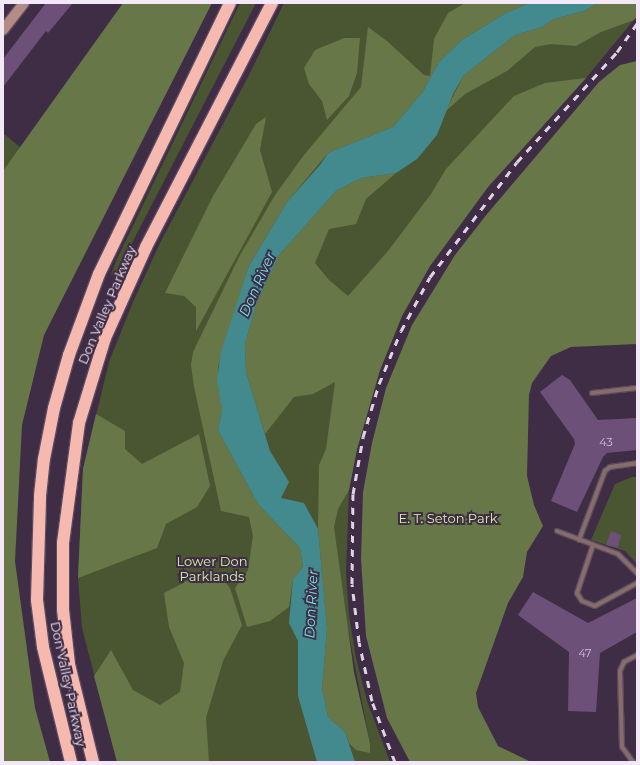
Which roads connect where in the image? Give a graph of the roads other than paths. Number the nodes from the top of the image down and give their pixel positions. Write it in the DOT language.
graph roads {
  1 [pos="24,3"];
  2 [pos="230,3"];
  3 [pos="272,3"];
  4 [pos="3,30"];
  5 [pos="637,388"];
  6 [pos="592,393"];
  7 [pos="637,464"];
  8 [pos="557,531"];
  9 [pos="579,540"];
  10 [pos="593,545"];
  11 [pos="637,573"];
  12 [pos="637,583"];
  13 [pos="637,655"];
  14 [pos="71,762"];
  15 [pos="93,762"];
  16 [pos="633,762"];
  1 -- 4 [label="street"];
  2 -- 14 [label="highway, Don Valley Parkway"];
  3 -- 15 [label="highway, Don Valley Parkway"];
  5 -- 6 [label="lane"];
  7 -- 9 [label="lane"];
  8 -- 9 [label="lane"];
  9 -- 10 [label="lane"];
  10 -- 11 [label="lane"];
  10 -- 12 [label="lane"];
  13 -- 16 [label="lane"];
}
